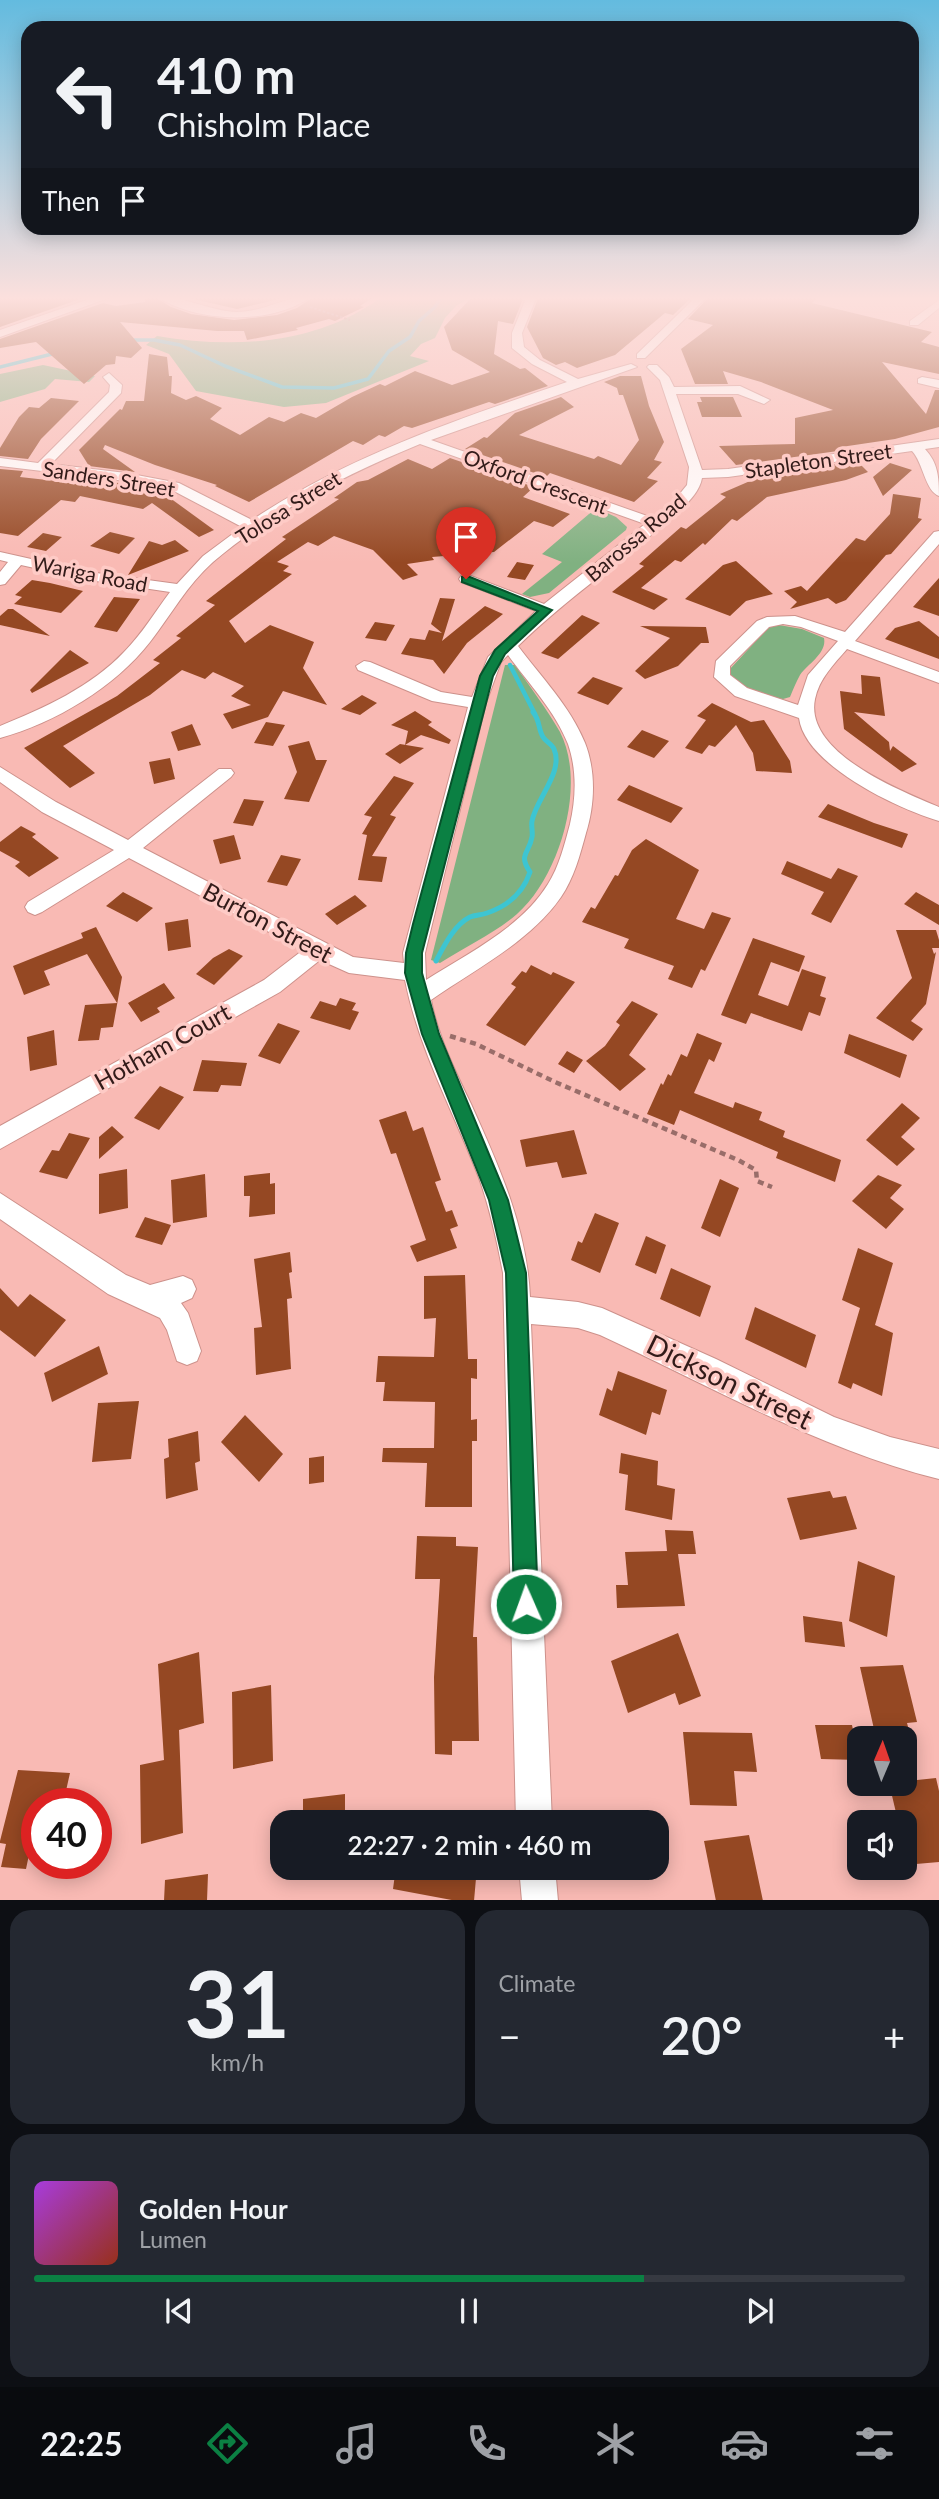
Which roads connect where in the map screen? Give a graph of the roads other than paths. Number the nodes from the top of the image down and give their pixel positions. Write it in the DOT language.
graph roads {
  1 [pos="116,385"];
  2 [pos="569,385"];
  3 [pos="666,385"];
  4 [pos="669,391"];
  5 [pos="764,400"];
  6 [pos="417,439"];
  7 [pos="939,443"];
  8 [pos="916,447"];
  9 [pos="0,462"];
  10 [pos="41,467"];
  11 [pos="697,474"];
  12 [pos="939,490"];
  13 [pos="654,523"];
  14 [pos="252,526"];
  15 [pos="939,535"];
  16 [pos="0,556"];
  17 [pos="921,558"];
  18 [pos="18,560"];
  19 [pos="939,564"];
  20 [pos="466,579"];
  21 [pos="0,582"];
  22 [pos="180,589"];
  23 [pos="546,610"];
  24 [pos="846,641"];
  25 [pos="508,644"];
  26 [pos="364,666"];
  27 [pos="939,678"];
  28 [pos="478,703"];
  29 [pos="806,714"];
  30 [pos="0,732"];
  31 [pos="0,773"];
  32 [pos="225,773"];
  33 [pos="939,814"];
  34 [pos="130,849"];
  35 [pos="35,907"];
  36 [pos="319,949"];
  37 [pos="414,973"];
  38 [pos="419,996"];
  39 [pos="0,1138"];
  40 [pos="0,1205"];
  41 [pos="183,1289"];
  42 [pos="150,1298"];
  43 [pos="519,1309"];
  44 [pos="187,1351"];
  45 [pos="939,1464"];
  46 [pos="534,1810"];
  47 [pos="538,1880"];
  48 [pos="540,1900"];
  1 -- 10 [label="street"];
  2 -- 6 [label="street, Tolosa Street"];
  3 -- 4 [label="street, Barossa Road"];
  4 -- 5 [label="street"];
  4 -- 11 [label="street, Barossa Road"];
  6 -- 13 [label="street, Oxford Crescent"];
  6 -- 14 [label="street, Tolosa Street"];
  7 -- 8 [label="street, Stapleton Street"];
  8 -- 11 [label="street, Stapleton Street"];
  8 -- 12 [label="street"];
  9 -- 10 [label="street, Sanders Street"];
  10 -- 14 [label="street, Sanders Street"];
  11 -- 13 [label="street, Barossa Road"];
  13 -- 23 [label="street, Barossa Road"];
  14 -- 22 [label="street, Tolosa Street"];
  15 -- 17 [label="street"];
  16 -- 18 [label="street, Wariga Road"];
  17 -- 19 [label="street"];
  17 -- 24 [label="street"];
  18 -- 21 [label="street"];
  18 -- 22 [label="street, Wariga Road"];
  20 -- 23 [label="street"];
  22 -- 30 [label="street, Tolosa Street"];
  23 -- 25 [label="street, Barossa Road"];
  24 -- 27 [label="street"];
  24 -- 29 [label="street"];
  24 -- 29 [label="street"];
  25 -- 28 [label="street, Barossa Road"];
  25 -- 38 [label="street"];
  26 -- 28 [label="street"];
  28 -- 37 [label="street, Barossa Road"];
  29 -- 33 [label="street"];
  31 -- 34 [label="street, Burton Street"];
  32 -- 34 [label="street"];
  34 -- 35 [label="street"];
  34 -- 36 [label="street, Burton Street"];
  36 -- 37 [label="street, Burton Street"];
  36 -- 39 [label="street, Hotham Court"];
  37 -- 38 [label="street, Barossa Road"];
  38 -- 43 [label="street, Barossa Road"];
  40 -- 42 [label="street"];
  41 -- 42 [label="street"];
  42 -- 44 [label="street"];
  43 -- 45 [label="street, Dickson Street"];
  43 -- 46 [label="street, Barossa Road"];
  47 -- 48 [label="street"];
}
